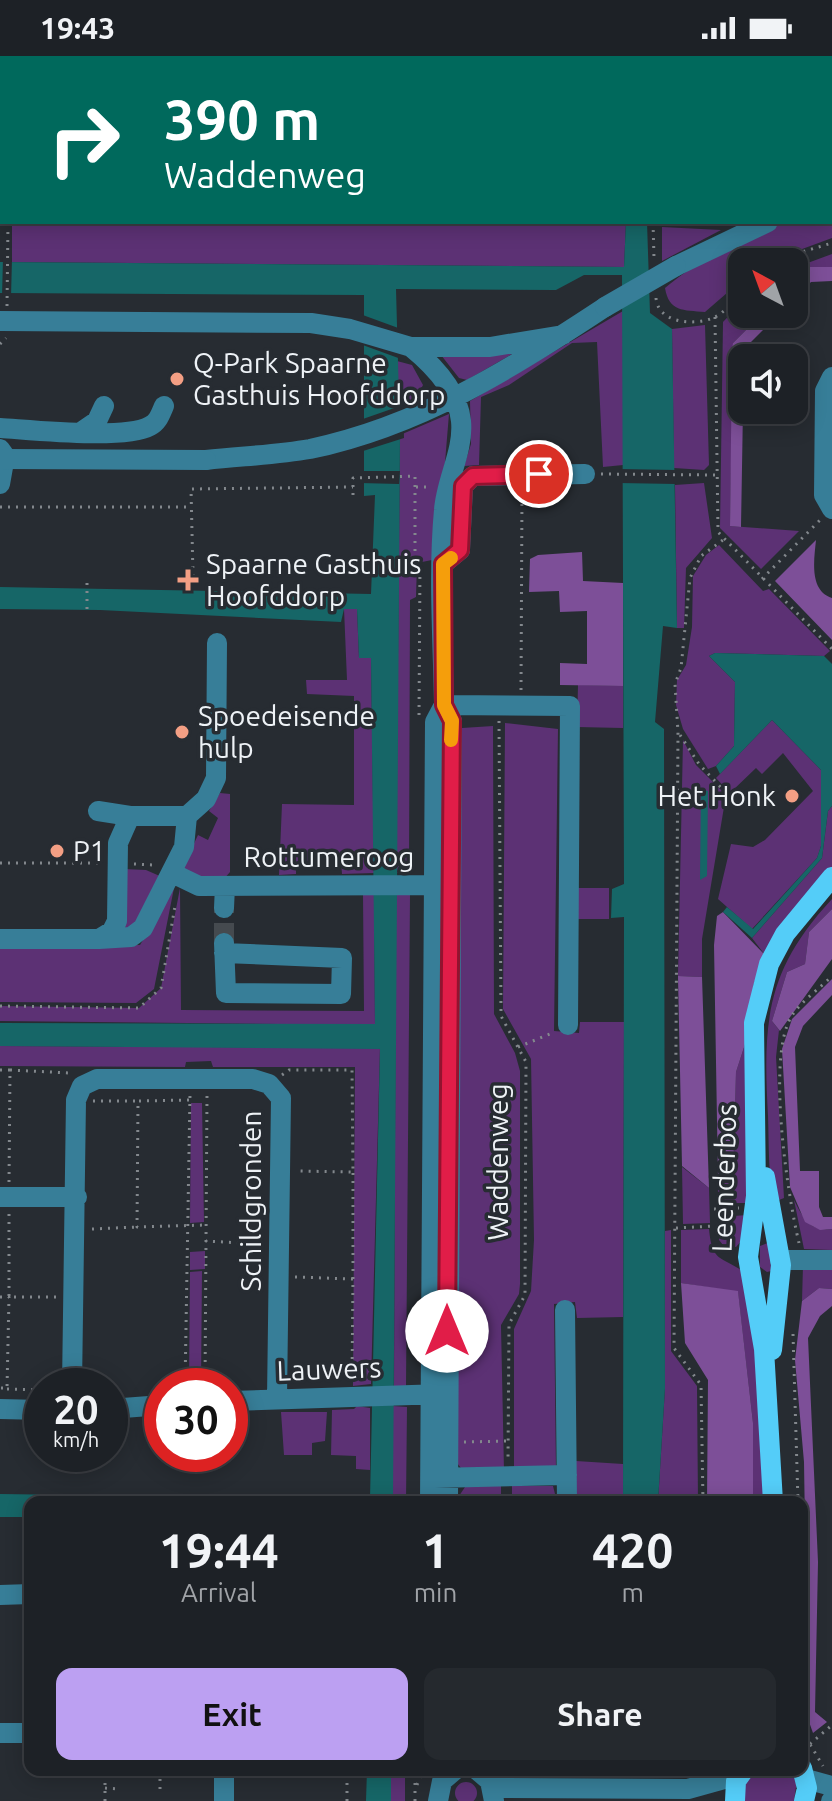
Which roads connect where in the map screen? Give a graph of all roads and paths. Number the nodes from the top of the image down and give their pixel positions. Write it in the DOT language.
graph roads {
  1 [pos="8,224"];
  2 [pos="764,224"];
  3 [pos="832,243"];
  4 [pos="808,250"];
  5 [pos="6,298"];
  6 [pos="728,305"];
  7 [pos="0,321"];
  8 [pos="563,335"];
  9 [pos="411,347"];
  10 [pos="832,377"];
  11 [pos="454,401"];
  12 [pos="104,406"];
  13 [pos="164,406"];
  14 [pos="0,428"];
  15 [pos="81,432"];
  16 [pos="0,449"];
  17 [pos="0,459"];
  18 [pos="522,474"];
  19 [pos="585,474"];
  20 [pos="612,474"];
  21 [pos="716,475"];
  22 [pos="0,484"];
  23 [pos="353,487"];
  24 [pos="353,495"];
  25 [pos="0,507"];
  26 [pos="191,507"];
  27 [pos="829,512"];
  28 [pos="723,540"];
  29 [pos="443,564"];
  30 [pos="420,566"];
  31 [pos="193,576"];
  32 [pos="762,579"];
  33 [pos="87,583"];
  34 [pos="87,609"];
  35 [pos="217,643"];
  36 [pos="832,649"];
  37 [pos="444,705"];
  38 [pos="499,706"];
  39 [pos="521,706"];
  40 [pos="678,732"];
  41 [pos="738,806"];
  42 [pos="98,811"];
  43 [pos="130,816"];
  44 [pos="187,816"];
  45 [pos="0,863"];
  46 [pos="118,864"];
  47 [pos="177,876"];
  48 [pos="832,877"];
  49 [pos="442,885"];
  50 [pos="225,886"];
  51 [pos="832,892"];
  52 [pos="224,908"];
  53 [pos="0,939"];
  54 [pos="99,939"];
  55 [pos="224,948"];
  56 [pos="832,976"];
  57 [pos="0,1006"];
  58 [pos="568,1025"];
  59 [pos="518,1047"];
  60 [pos="0,1070"];
  61 [pos="10,1070"];
  62 [pos="97,1079"];
  63 [pos="269,1084"];
  64 [pos="196,1087"];
  65 [pos="76,1101"];
  66 [pos="138,1101"];
  67 [pos="281,1171"];
  68 [pos="353,1172"];
  69 [pos="4,1197"];
  70 [pos="77,1197"];
  71 [pos="790,1206"];
  72 [pos="185,1225"];
  73 [pos="206,1225"];
  74 [pos="714,1226"];
  75 [pos="137,1227"];
  76 [pos="676,1228"];
  77 [pos="76,1229"];
  78 [pos="777,1233"];
  79 [pos="750,1234"];
  80 [pos="206,1241"];
  81 [pos="280,1244"];
  82 [pos="780,1260"];
  83 [pos="832,1260"];
  84 [pos="279,1277"];
  85 [pos="750,1277"];
  86 [pos="353,1279"];
  87 [pos="780,1284"];
  88 [pos="0,1297"];
  89 [pos="9,1297"];
  90 [pos="71,1297"];
  91 [pos="565,1310"];
  92 [pos="793,1324"];
  93 [pos="72,1368"];
  94 [pos="185,1368"];
  95 [pos="205,1368"];
  96 [pos="0,1388"];
  97 [pos="7,1388"];
  98 [pos="24,1389"];
  99 [pos="438,1394"];
  100 [pos="354,1395"];
  101 [pos="277,1398"];
  102 [pos="248,1400"];
  103 [pos="0,1409"];
  104 [pos="24,1410"];
  105 [pos="567,1475"];
  106 [pos="508,1477"];
  107 [pos="439,1478"];
  108 [pos="432,1496"];
  109 [pos="446,1496"];
  110 [pos="567,1496"];
  111 [pos="703,1496"];
  112 [pos="773,1496"];
  113 [pos="781,1496"];
  114 [pos="798,1496"];
  115 [pos="24,1594"];
  116 [pos="0,1595"];
  117 [pos="832,1725"];
  118 [pos="0,1733"];
  119 [pos="24,1733"];
  120 [pos="810,1744"];
  121 [pos="105,1776"];
  122 [pos="160,1776"];
  123 [pos="224,1776"];
  124 [pos="347,1776"];
  125 [pos="415,1776"];
  126 [pos="420,1776"];
  127 [pos="446,1776"];
  128 [pos="481,1776"];
  129 [pos="722,1776"];
  130 [pos="726,1776"];
  131 [pos="740,1776"];
  132 [pos="804,1776"];
  133 [pos="808,1776"];
  134 [pos="832,1786"];
  135 [pos="105,1788"];
  136 [pos="415,1788"];
  137 [pos="118,1789"];
  138 [pos="160,1789"];
  139 [pos="494,1794"];
  140 [pos="612,1794"];
  141 [pos="673,1795"];
  142 [pos="105,1801"];
  143 [pos="224,1801"];
  144 [pos="347,1801"];
  145 [pos="415,1801"];
  146 [pos="438,1801"];
  147 [pos="593,1801"];
  148 [pos="700,1801"];
  149 [pos="722,1801"];
  150 [pos="735,1801"];
  151 [pos="804,1801"];
  1 -- 5 [label="path"];
  2 -- 8 [label="street, bridge"];
  3 -- 4 [label="path"];
  6 -- 21 [label="path"];
  7 -- 9 [label="street"];
  8 -- 9 [label="street"];
  8 -- 11 [label="street"];
  9 -- 11 [label="street"];
  10 -- 27 [label="street"];
  11 -- 17 [label="street, bridge"];
  11 -- 29 [label="street"];
  12 -- 15 [label="street"];
  13 -- 15 [label="street"];
  14 -- 15 [label="street"];
  16 -- 22 [label="street"];
  18 -- 19 [label="street"];
  18 -- 29 [label="street"];
  18 -- 39 [label="path"];
  20 -- 21 [label="path"];
  21 -- 28 [label="path"];
  23 -- 24 [label="path"];
  23 -- 26 [label="path"];
  23 -- 30 [label="path"];
  25 -- 26 [label="path"];
  26 -- 31 [label="path"];
  27 -- 32 [label="path"];
  28 -- 32 [label="path"];
  28 -- 40 [label="path"];
  29 -- 37 [label="street"];
  32 -- 36 [label="path"];
  33 -- 34 [label="path"];
  35 -- 44 [label="street"];
  37 -- 38 [label="street"];
  37 -- 49 [label="street"];
  38 -- 39 [label="street"];
  38 -- 59 [label="path, Waddenweg"];
  39 -- 58 [label="street"];
  40 -- 41 [label="path"];
  40 -- 76 [label="path"];
  42 -- 43 [label="street"];
  43 -- 44 [label="street"];
  43 -- 46 [label="street"];
  44 -- 47 [label="street"];
  45 -- 46 [label="path"];
  46 -- 47 [label="path"];
  46 -- 54 [label="street"];
  47 -- 50 [label="street, Rottumeroog"];
  47 -- 54 [label="street"];
  47 -- 57 [label="path"];
  48 -- 79 [label="main road, Leenderbos"];
  49 -- 50 [label="street, Rottumeroog"];
  49 -- 99 [label="street"];
  50 -- 52 [label="street"];
  51 -- 78 [label="main road, Leenderbos"];
  53 -- 54 [label="street"];
  55 -- 55 [label="street"];
  56 -- 71 [label="path"];
  58 -- 59 [label="path"];
  59 -- 106 [label="path, Waddenweg"];
  60 -- 61 [label="path"];
  61 -- 62 [label="path"];
  61 -- 69 [label="path"];
  62 -- 64 [label="street, Schildgronden"];
  62 -- 65 [label="street"];
  63 -- 64 [label="street, Schildgronden"];
  63 -- 67 [label="street, Schildgronden"];
  63 -- 68 [label="path"];
  64 -- 66 [label="path"];
  64 -- 72 [label="path"];
  64 -- 73 [label="path"];
  65 -- 66 [label="path"];
  65 -- 70 [label="street"];
  66 -- 75 [label="path"];
  67 -- 68 [label="path"];
  67 -- 81 [label="street, Schildgronden"];
  68 -- 86 [label="path"];
  69 -- 70 [label="street"];
  69 -- 89 [label="path"];
  70 -- 77 [label="street"];
  72 -- 73 [label="path"];
  72 -- 75 [label="path"];
  72 -- 94 [label="path"];
  73 -- 80 [label="path"];
  74 -- 76 [label="path"];
  75 -- 77 [label="path"];
  76 -- 111 [label="path"];
  77 -- 90 [label="street"];
  78 -- 79 [label="main road"];
  78 -- 82 [label="main road, Leenderbos"];
  79 -- 85 [label="main road, Leenderbos"];
  80 -- 81 [label="path"];
  80 -- 95 [label="path"];
  81 -- 84 [label="street, Schildgronden"];
  82 -- 83 [label="street"];
  82 -- 87 [label="main road, Leenderbos"];
  84 -- 86 [label="path"];
  84 -- 101 [label="street, Schildgronden"];
  85 -- 87 [label="main road"];
  85 -- 112 [label="main road, Leenderbos"];
  86 -- 100 [label="path"];
  87 -- 113 [label="main road, Leenderbos"];
  88 -- 89 [label="path"];
  89 -- 90 [label="path"];
  89 -- 97 [label="path"];
  90 -- 93 [label="street"];
  91 -- 105 [label="street"];
  92 -- 114 [label="path"];
  96 -- 97 [label="path"];
  97 -- 98 [label="path"];
  99 -- 100 [label="street, Lauwers"];
  99 -- 107 [label="street"];
  100 -- 101 [label="street, Lauwers"];
  101 -- 102 [label="street, Lauwers"];
  103 -- 104 [label="street"];
  105 -- 106 [label="street"];
  105 -- 110 [label="street"];
  106 -- 107 [label="street"];
  107 -- 108 [label="street"];
  107 -- 109 [label="street"];
  115 -- 116 [label="street"];
  117 -- 120 [label="path"];
  118 -- 119 [label="street"];
  121 -- 135 [label="path"];
  122 -- 138 [label="path"];
  123 -- 143 [label="street"];
  124 -- 144 [label="path"];
  125 -- 136 [label="path"];
  126 -- 136 [label="path"];
  127 -- 146 [label="street"];
  128 -- 139 [label="street"];
  129 -- 141 [label="street"];
  130 -- 149 [label="main road"];
  131 -- 150 [label="main road"];
  132 -- 151 [label="main road"];
  133 -- 134 [label="street"];
  135 -- 137 [label="path"];
  135 -- 142 [label="path"];
  136 -- 145 [label="path"];
  139 -- 140 [label="street"];
  140 -- 141 [label="street"];
  140 -- 147 [label="street"];
  141 -- 148 [label="street"];
}
